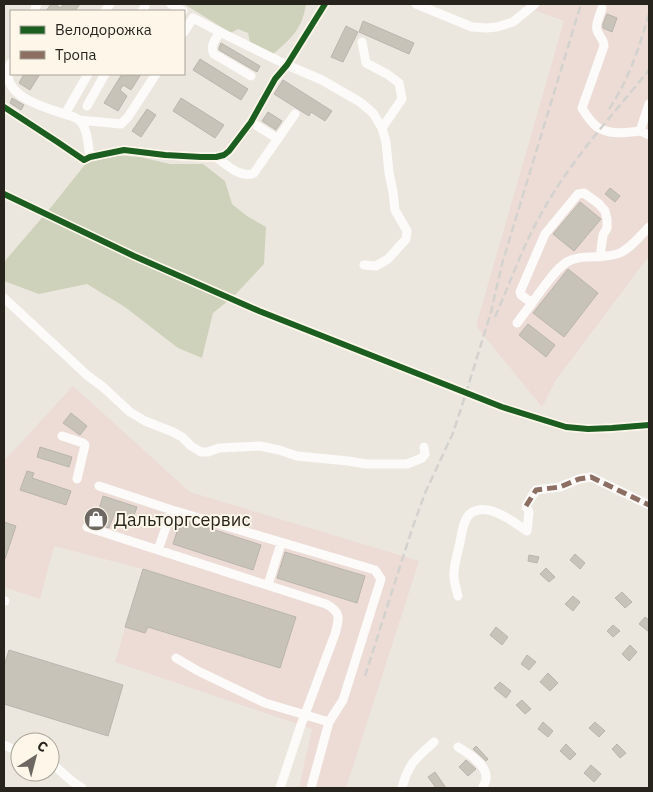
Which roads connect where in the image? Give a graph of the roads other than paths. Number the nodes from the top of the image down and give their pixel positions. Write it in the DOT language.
graph roads {
  1 [pos="325,4"];
  2 [pos="416,4"];
  3 [pos="535,4"];
  4 [pos="602,8"];
  5 [pos="185,13"];
  6 [pos="193,18"];
  7 [pos="185,30"];
  8 [pos="220,32"];
  9 [pos="362,42"];
  10 [pos="10,64"];
  11 [pos="287,65"];
  12 [pos="87,75"];
  13 [pos="104,75"];
  14 [pos="155,75"];
  15 [pos="251,76"];
  16 [pos="649,104"];
  17 [pos="87,106"];
  18 [pos="4,108"];
  19 [pos="65,114"];
  20 [pos="295,114"];
  21 [pos="79,120"];
  22 [pos="251,122"];
  23 [pos="382,128"];
  24 [pos="640,130"];
  25 [pos="649,135"];
  26 [pos="278,139"];
  27 [pos="216,157"];
  28 [pos="87,158"];
  29 [pos="4,194"];
  30 [pos="649,227"];
  31 [pos="600,257"];
  32 [pos="364,265"];
  33 [pos="4,298"];
  34 [pos="532,303"];
  35 [pos="517,324"];
  36 [pos="649,425"];
  37 [pos="62,436"];
  38 [pos="424,447"];
  39 [pos="77,479"];
  40 [pos="99,486"];
  41 [pos="649,505"];
  42 [pos="172,510"];
  43 [pos="88,527"];
  44 [pos="281,543"];
  45 [pos="158,550"];
  46 [pos="268,586"];
  47 [pos="458,596"];
  48 [pos="176,658"];
  49 [pos="305,715"];
  50 [pos="329,722"];
  51 [pos="434,742"];
  52 [pos="458,747"];
  53 [pos="60,771"];
  54 [pos="484,787"];
  55 [pos="82,788"];
  56 [pos="280,788"];
  57 [pos="311,788"];
  58 [pos="402,788"];
  1 -- 11 [label="street"];
  2 -- 3 [label="street"];
  4 -- 24 [label="street"];
  5 -- 6 [label="street"];
  6 -- 7 [label="street"];
  6 -- 8 [label="street"];
  8 -- 11 [label="street"];
  8 -- 15 [label="street"];
  9 -- 23 [label="street"];
  10 -- 19 [label="street"];
  11 -- 22 [label="street"];
  11 -- 23 [label="street"];
  12 -- 19 [label="street"];
  13 -- 17 [label="street"];
  14 -- 21 [label="street"];
  16 -- 24 [label="street"];
  18 -- 28 [label="street"];
  19 -- 21 [label="street"];
  20 -- 26 [label="street"];
  21 -- 28 [label="street"];
  22 -- 26 [label="street"];
  22 -- 27 [label="street"];
  23 -- 32 [label="street"];
  24 -- 25 [label="street"];
  26 -- 27 [label="street"];
  27 -- 28 [label="street"];
  29 -- 36 [label="street"];
  30 -- 31 [label="street"];
  31 -- 34 [label="street"];
  31 -- 34 [label="street"];
  33 -- 38 [label="street"];
  34 -- 35 [label="street"];
  37 -- 39 [label="street"];
  40 -- 42 [label="street"];
  41 -- 47 [label="street"];
  42 -- 44 [label="street"];
  42 -- 45 [label="street"];
  43 -- 45 [label="street"];
  44 -- 46 [label="street"];
  44 -- 50 [label="street"];
  45 -- 46 [label="street"];
  46 -- 49 [label="street"];
  48 -- 49 [label="street"];
  49 -- 50 [label="street"];
  49 -- 56 [label="street"];
  50 -- 57 [label="street"];
  51 -- 58 [label="street"];
  52 -- 54 [label="street"];
  53 -- 55 [label="street"];
}
